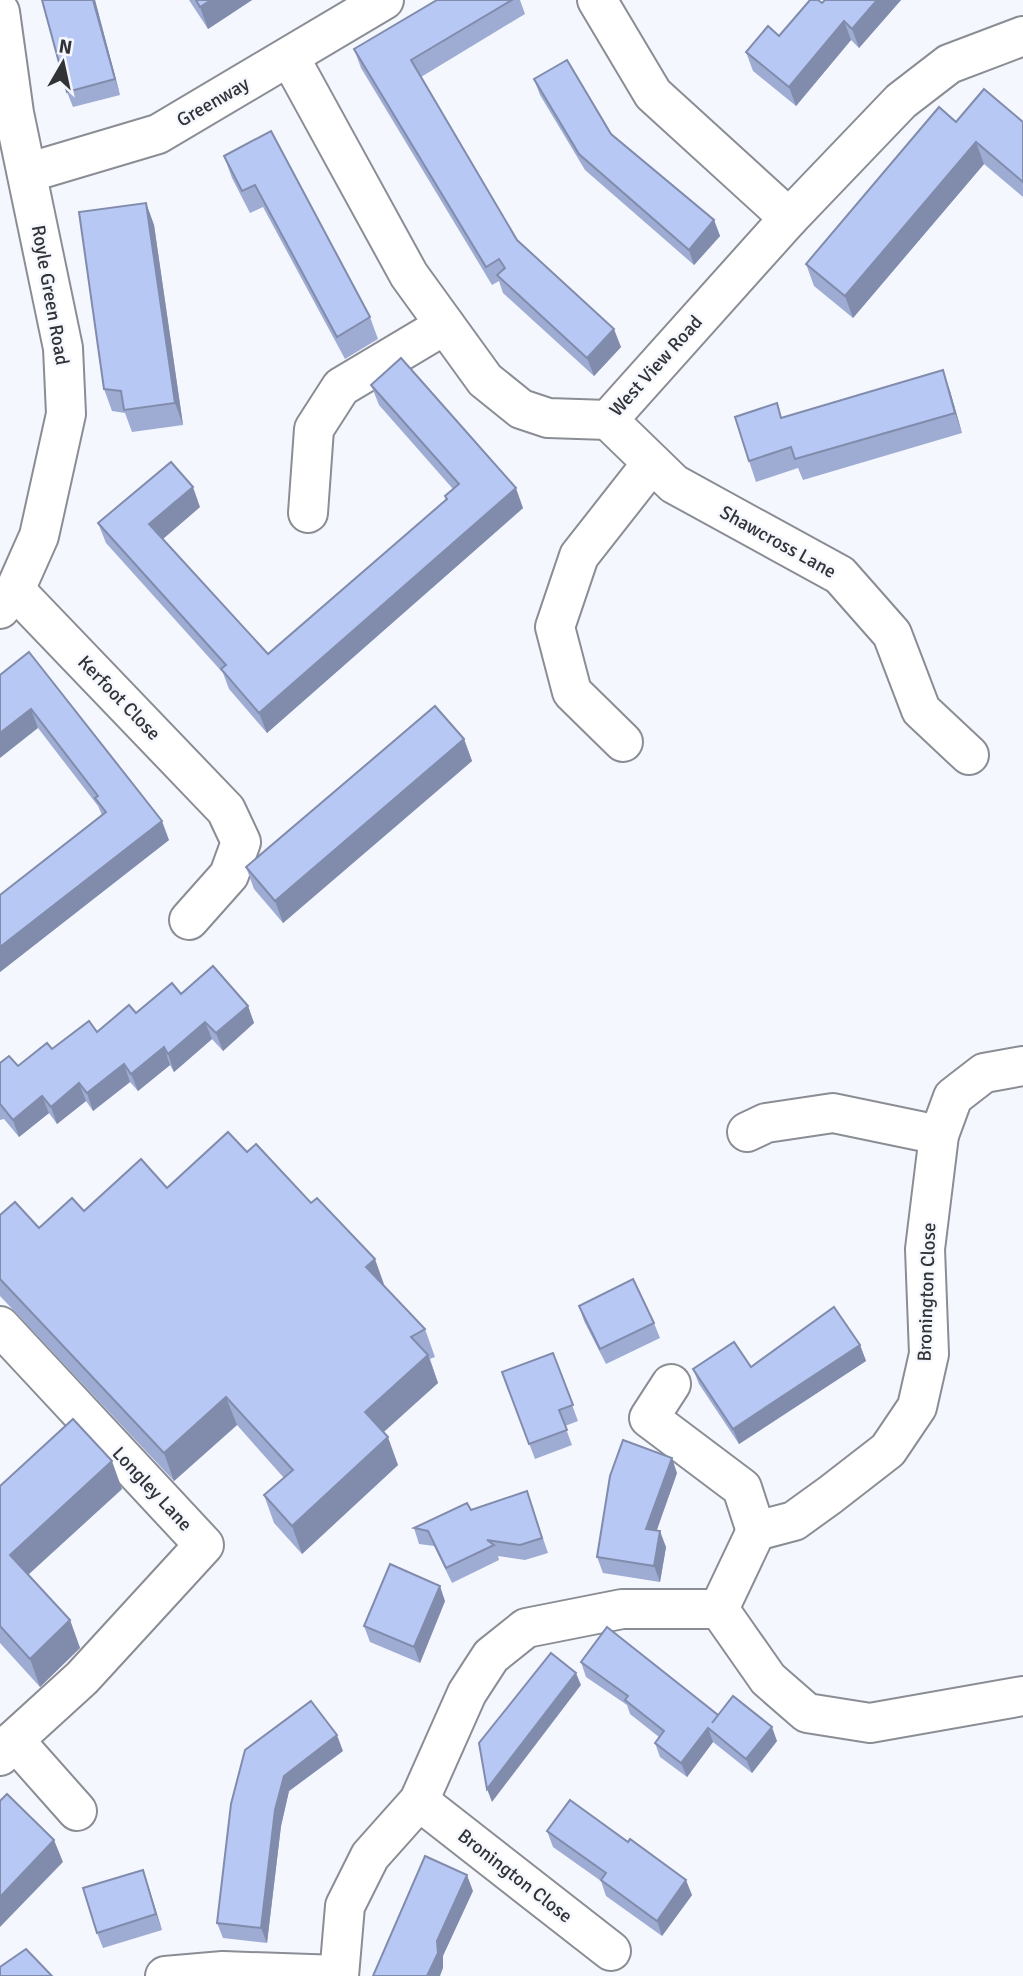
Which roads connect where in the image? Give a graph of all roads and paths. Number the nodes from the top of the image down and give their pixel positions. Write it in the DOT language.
graph roads {
  1 [pos="384,0"];
  2 [pos="597,0"];
  3 [pos="0,12"];
  4 [pos="1023,36"];
  5 [pos="290,58"];
  6 [pos="7,114"];
  7 [pos="27,173"];
  8 [pos="789,218"];
  9 [pos="445,325"];
  10 [pos="608,420"];
  11 [pos="652,463"];
  12 [pos="308,513"];
  13 [pos="8,599"];
  14 [pos="623,742"];
  15 [pos="969,755"];
  16 [pos="189,920"];
  17 [pos="1023,1066"];
  18 [pos="747,1132"];
  19 [pos="939,1135"];
  20 [pos="0,1325"];
  21 [pos="671,1384"];
  22 [pos="756,1531"];
  23 [pos="719,1609"];
  24 [pos="1023,1696"];
  25 [pos="7,1748"];
  26 [pos="419,1801"];
  27 [pos="77,1811"];
  28 [pos="611,1951"];
  29 [pos="165,1976"];
  30 [pos="339,1976"];
  1 -- 5 [label="street, Greenway"];
  2 -- 8 [label="street"];
  3 -- 6 [label="street, Royle Green Road"];
  4 -- 8 [label="street, West View Road"];
  5 -- 7 [label="street, Greenway"];
  5 -- 9 [label="street, West View Road"];
  6 -- 7 [label="street, Royle Green Road"];
  7 -- 13 [label="street, Royle Green Road"];
  8 -- 10 [label="street, West View Road"];
  9 -- 10 [label="street, West View Road"];
  9 -- 12 [label="street"];
  10 -- 11 [label="street, Shawcross Lane"];
  11 -- 14 [label="street"];
  11 -- 15 [label="street, Shawcross Lane"];
  13 -- 16 [label="street, Kerfoot Close"];
  17 -- 19 [label="street, Bronington Close"];
  18 -- 19 [label="street"];
  19 -- 22 [label="street, Bronington Close"];
  20 -- 25 [label="street, Longley Lane"];
  21 -- 22 [label="street"];
  22 -- 23 [label="street"];
  23 -- 24 [label="street"];
  23 -- 26 [label="street"];
  25 -- 27 [label="street, Longley Lane"];
  26 -- 28 [label="street, Bronington Close"];
  26 -- 30 [label="street"];
  29 -- 30 [label="street"];
}
